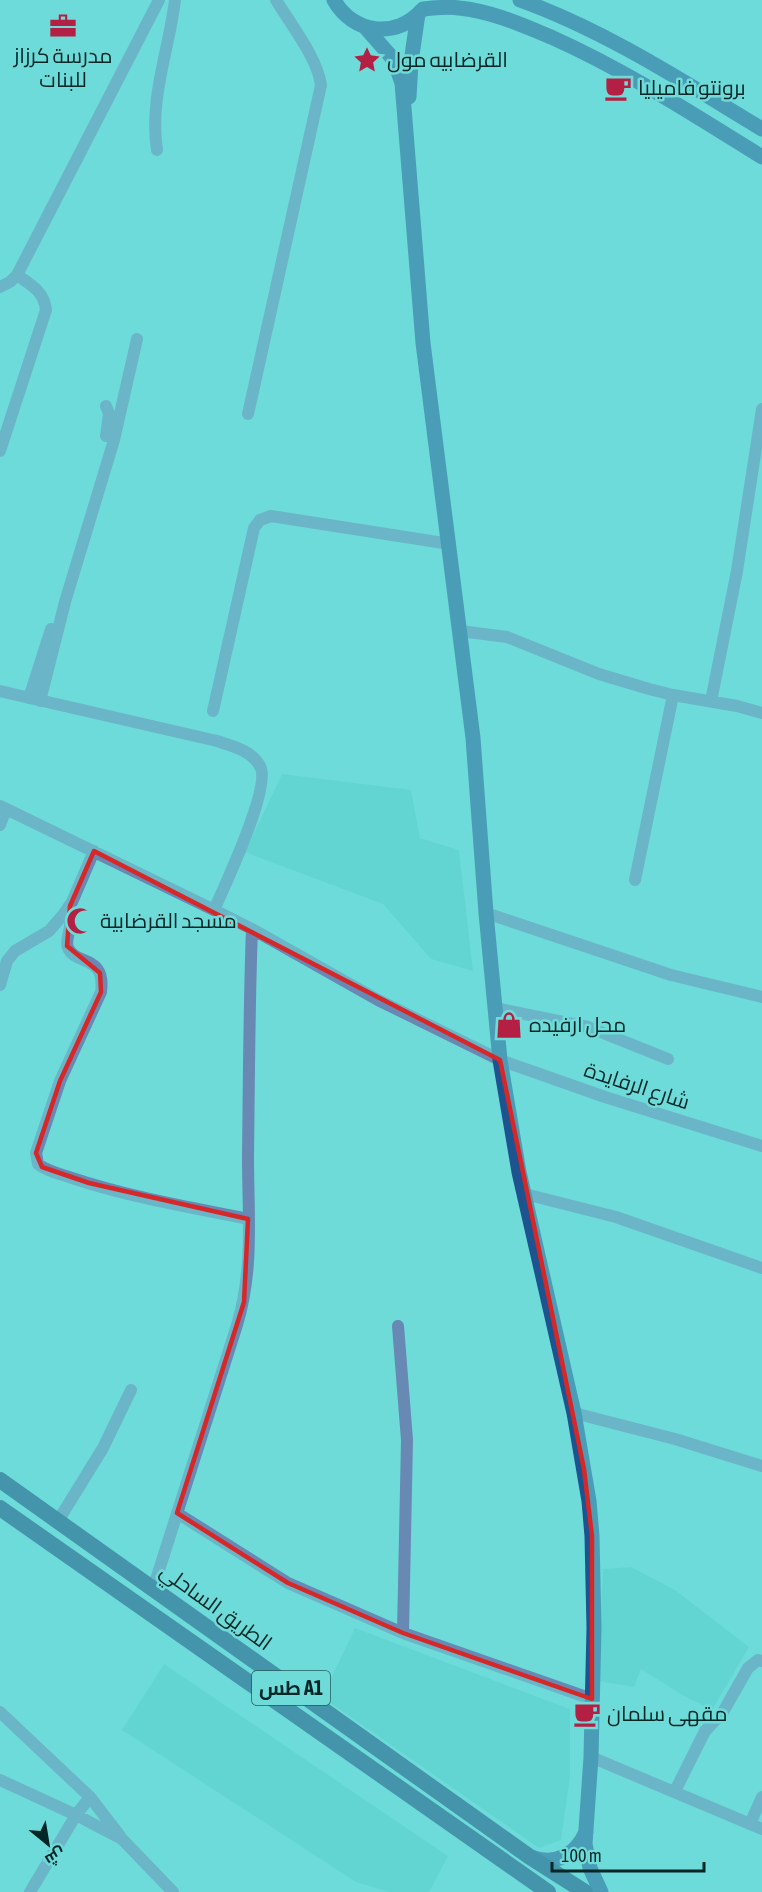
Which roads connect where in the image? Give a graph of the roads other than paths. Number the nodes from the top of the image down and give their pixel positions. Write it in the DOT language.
graph roads {
  1 [pos="159,0"];
  2 [pos="175,0"];
  3 [pos="276,0"];
  4 [pos="334,0"];
  5 [pos="520,0"];
  6 [pos="423,8"];
  7 [pos="366,28"];
  8 [pos="762,129"];
  9 [pos="407,136"];
  10 [pos="157,150"];
  11 [pos="762,156"];
  12 [pos="16,275"];
  13 [pos="0,287"];
  14 [pos="137,339"];
  15 [pos="106,406"];
  16 [pos="762,409"];
  17 [pos="248,414"];
  18 [pos="0,451"];
  19 [pos="450,544"];
  20 [pos="460,631"];
  21 [pos="0,692"];
  22 [pos="673,695"];
  23 [pos="34,699"];
  24 [pos="711,701"];
  25 [pos="213,711"];
  26 [pos="762,713"];
  27 [pos="3,807"];
  28 [pos="0,825"];
  29 [pos="93,851"];
  30 [pos="635,880"];
  31 [pos="70,906"];
  32 [pos="214,910"];
  33 [pos="486,913"];
  34 [pos="252,929"];
  35 [pos="0,985"];
  36 [pos="762,997"];
  37 [pos="495,1008"];
  38 [pos="668,1059"];
  39 [pos="500,1060"];
  40 [pos="762,1146"];
  41 [pos="525,1194"];
  42 [pos="248,1219"];
  43 [pos="762,1268"];
  44 [pos="398,1326"];
  45 [pos="131,1390"];
  46 [pos="574,1413"];
  47 [pos="762,1466"];
  48 [pos="0,1480"];
  49 [pos="0,1508"];
  50 [pos="177,1513"];
  51 [pos="58,1521"];
  52 [pos="153,1589"];
  53 [pos="403,1633"];
  54 [pos="762,1660"];
  55 [pos="592,1699"];
  56 [pos="0,1712"];
  57 [pos="591,1757"];
  58 [pos="0,1780"];
  59 [pos="675,1791"];
  60 [pos="90,1797"];
  61 [pos="762,1797"];
  62 [pos="76,1815"];
  63 [pos="756,1827"];
  64 [pos="586,1832"];
  65 [pos="122,1839"];
  66 [pos="530,1857"];
  67 [pos="30,1892"];
  68 [pos="173,1892"];
  69 [pos="548,1892"];
  70 [pos="585,1892"];
  71 [pos="601,1892"];
  1 -- 12 [label="street"];
  2 -- 10 [label="street"];
  3 -- 17 [label="street"];
  4 -- 7 [label="main road"];
  5 -- 8 [label="main road"];
  6 -- 7 [label="main road"];
  6 -- 9 [label="main road"];
  6 -- 11 [label="main road"];
  7 -- 9 [label="main road"];
  9 -- 19 [label="main road"];
  12 -- 13 [label="street"];
  12 -- 18 [label="street"];
  14 -- 23 [label="street"];
  15 -- 23 [label="street"];
  16 -- 24 [label="street"];
  19 -- 20 [label="main road"];
  19 -- 25 [label="street"];
  20 -- 22 [label="street"];
  20 -- 33 [label="main road"];
  21 -- 23 [label="street"];
  22 -- 24 [label="street"];
  22 -- 30 [label="street"];
  23 -- 32 [label="street"];
  24 -- 26 [label="street"];
  27 -- 28 [label="street"];
  27 -- 29 [label="street, شارع الرفايدة"];
  29 -- 31 [label="street"];
  29 -- 32 [label="street, شارع الرفايدة"];
  31 -- 35 [label="street"];
  31 -- 42 [label="street"];
  32 -- 34 [label="street, شارع الرفايدة"];
  33 -- 36 [label="street"];
  33 -- 37 [label="main road"];
  34 -- 39 [label="street, شارع الرفايدة"];
  34 -- 42 [label="street"];
  37 -- 38 [label="street"];
  37 -- 39 [label="main road"];
  39 -- 40 [label="street, شارع الرفايدة"];
  39 -- 41 [label="main road"];
  41 -- 43 [label="street"];
  41 -- 46 [label="main road"];
  42 -- 50 [label="street"];
  44 -- 53 [label="street"];
  45 -- 51 [label="street"];
  46 -- 47 [label="street"];
  46 -- 55 [label="main road"];
  48 -- 51 [label="highway, الطريق الساحلي / طس A1"];
  49 -- 69 [label="highway, الطريق الساحلي / طس A1"];
  50 -- 52 [label="street"];
  50 -- 53 [label="street"];
  51 -- 52 [label="highway, الطريق الساحلي / طس A1"];
  52 -- 66 [label="highway, الطريق الساحلي / طس A1"];
  53 -- 55 [label="street"];
  54 -- 59 [label="street"];
  55 -- 57 [label="main road"];
  56 -- 60 [label="street"];
  57 -- 59 [label="street"];
  57 -- 64 [label="main road"];
  58 -- 62 [label="street"];
  59 -- 63 [label="street"];
  60 -- 62 [label="street"];
  60 -- 65 [label="street"];
  61 -- 63 [label="street"];
  62 -- 65 [label="street"];
  62 -- 67 [label="street"];
  64 -- 66 [label="main road"];
  64 -- 71 [label="main road"];
  65 -- 68 [label="street"];
  66 -- 70 [label="highway, الطريق الساحلي / طس A1"];
}
